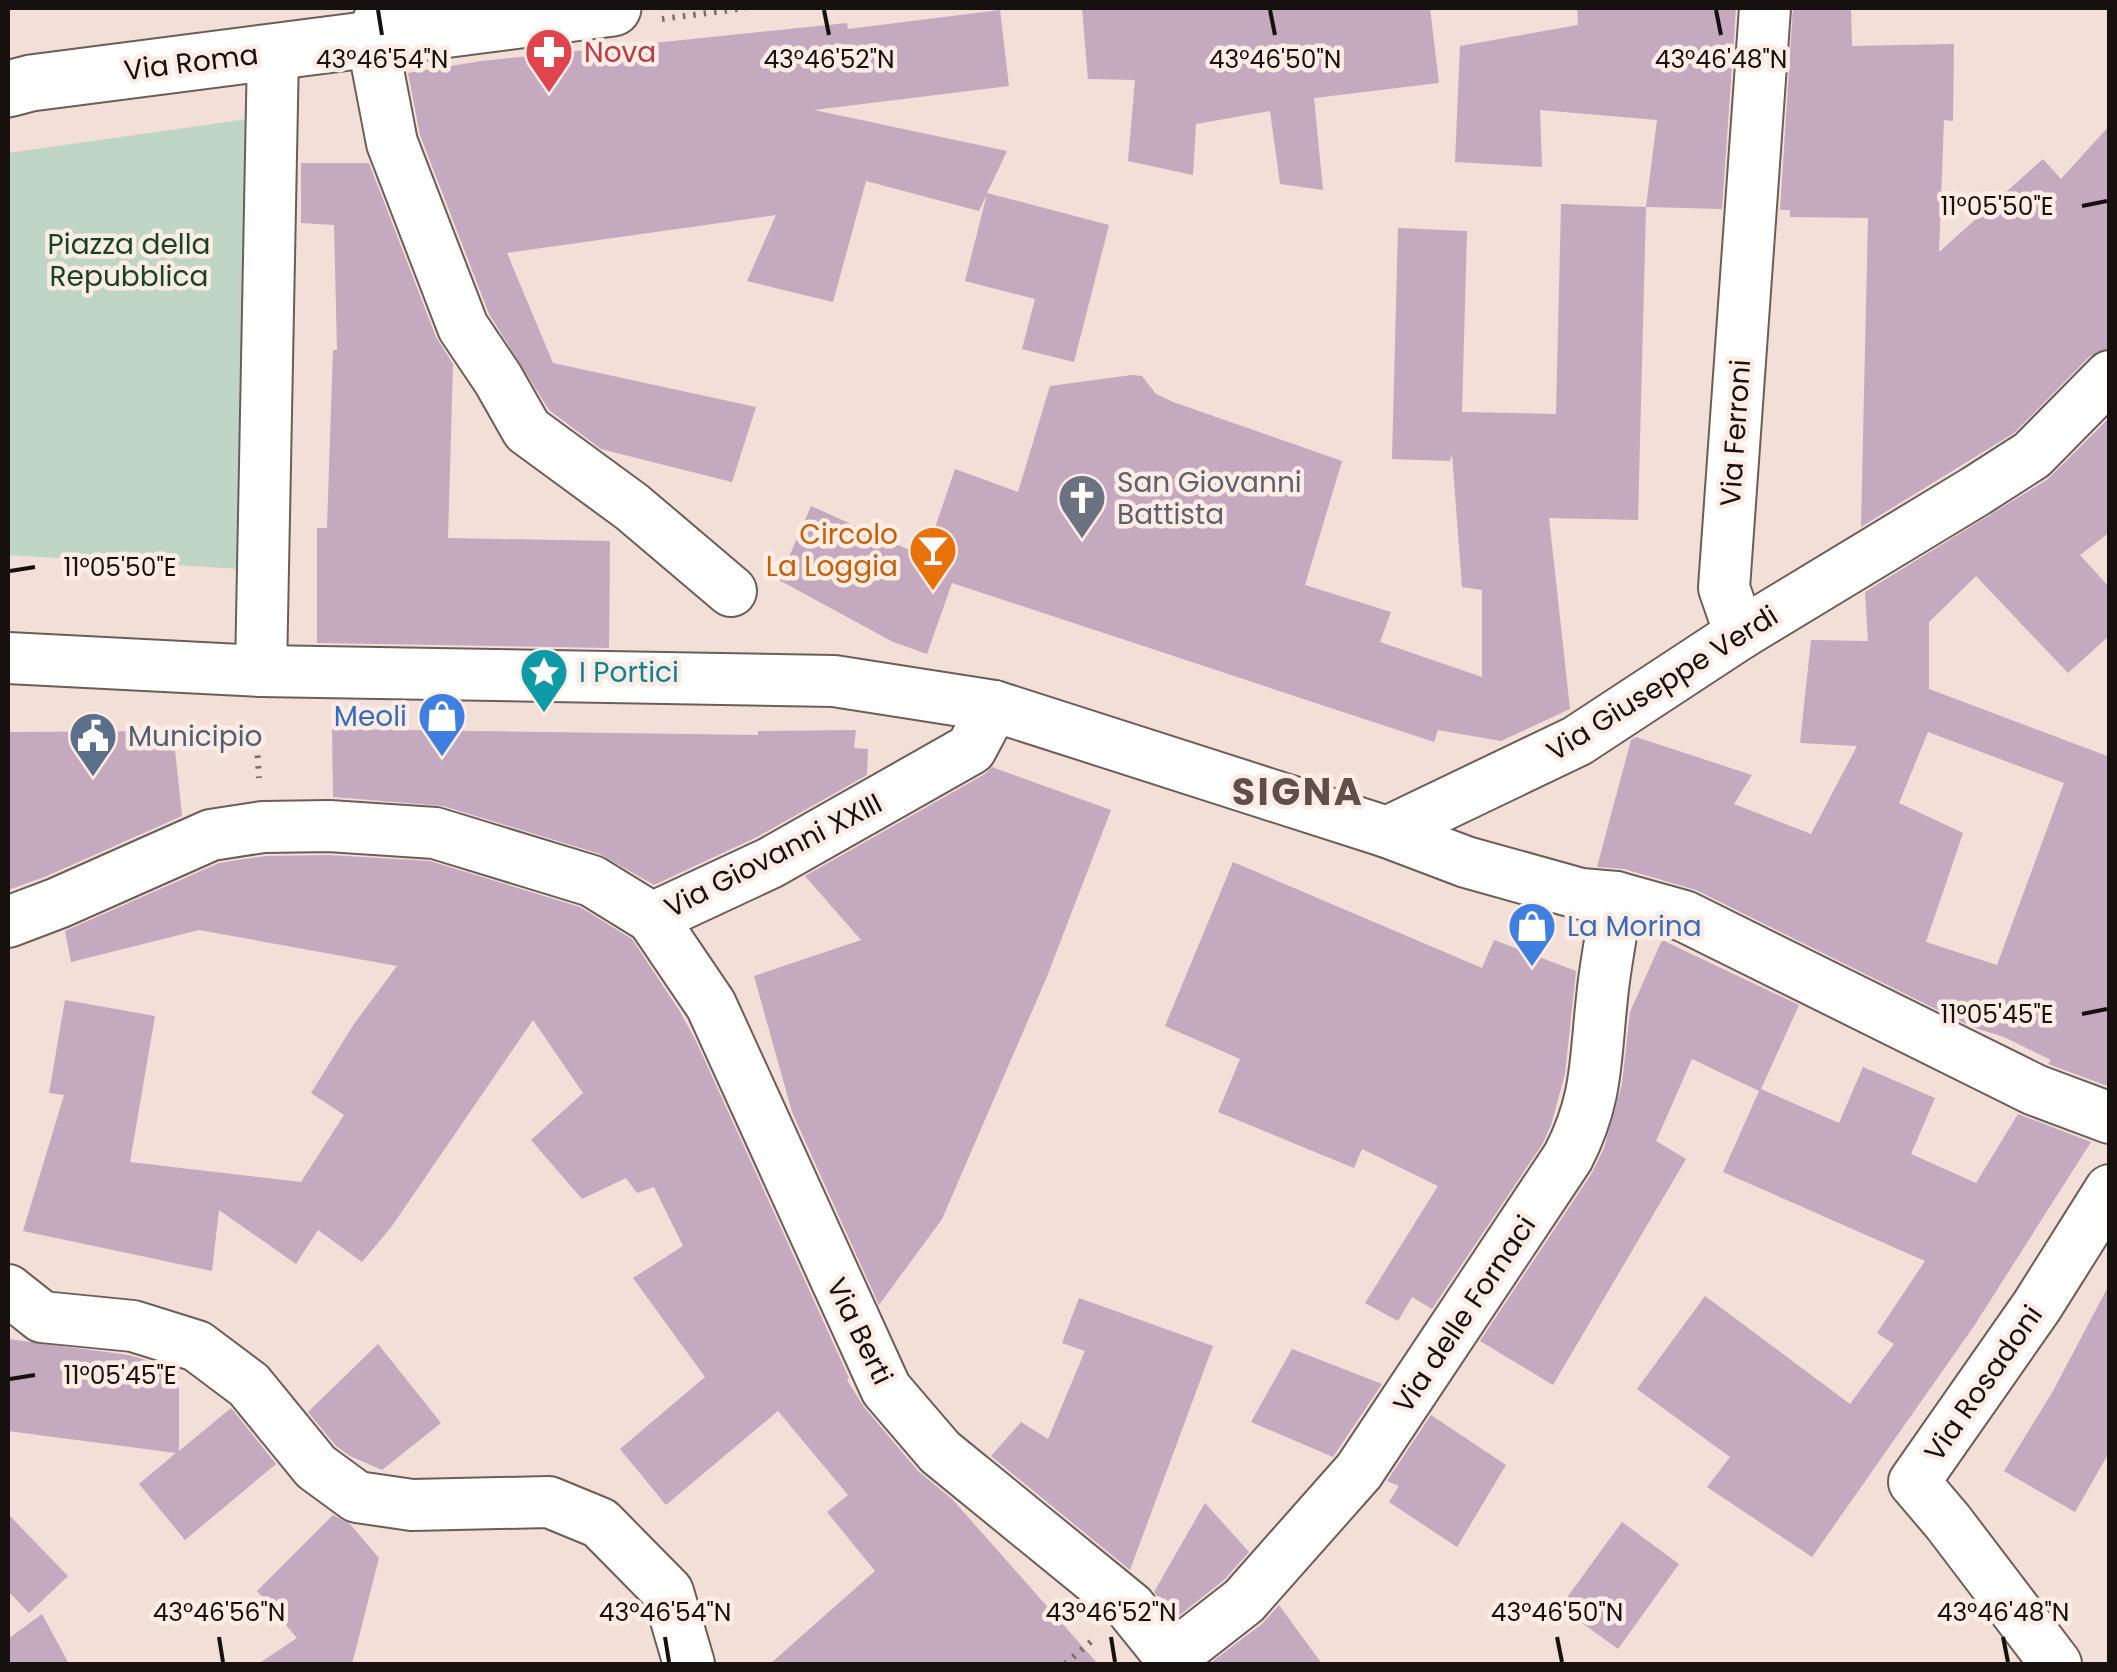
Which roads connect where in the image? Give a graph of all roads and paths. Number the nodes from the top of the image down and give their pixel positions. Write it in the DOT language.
graph roads {
  1 [pos="613,8"];
  2 [pos="1764,8"];
  3 [pos="378,23"];
  4 [pos="273,52"];
  5 [pos="8,90"];
  6 [pos="2110,376"];
  7 [pos="731,592"];
  8 [pos="1740,634"];
  9 [pos="8,658"];
  10 [pos="262,671"];
  11 [pos="994,706"];
  12 [pos="1387,832"];
  13 [pos="1616,897"];
  14 [pos="652,918"];
  15 [pos="9,934"];
  16 [pos="2110,1118"];
  17 [pos="2110,1190"];
  18 [pos="8,1290"];
  19 [pos="1172,1661"];
  20 [pos="689,1664"];
  21 [pos="2056,1664"];
  1 -- 3 [label="main road, Via Roma"];
  2 -- 8 [label="street, Via Ferroni"];
  3 -- 4 [label="main road, Via Roma"];
  3 -- 7 [label="street"];
  4 -- 5 [label="main road, Via Roma"];
  4 -- 10 [label="street"];
  6 -- 8 [label="street, Via Giuseppe Verdi"];
  8 -- 12 [label="street, Via Giuseppe Verdi"];
  9 -- 10 [label="street"];
  10 -- 11 [label="street"];
  11 -- 12 [label="street"];
  11 -- 14 [label="street, Via Giovanni XXIII"];
  12 -- 13 [label="street"];
  13 -- 16 [label="street"];
  13 -- 19 [label="street, Via delle Fornaci"];
  14 -- 15 [label="street, Via Giovanni XXIII"];
  14 -- 19 [label="street, Via Berti"];
  17 -- 21 [label="street, Via Rosadoni"];
  18 -- 20 [label="street"];
}
